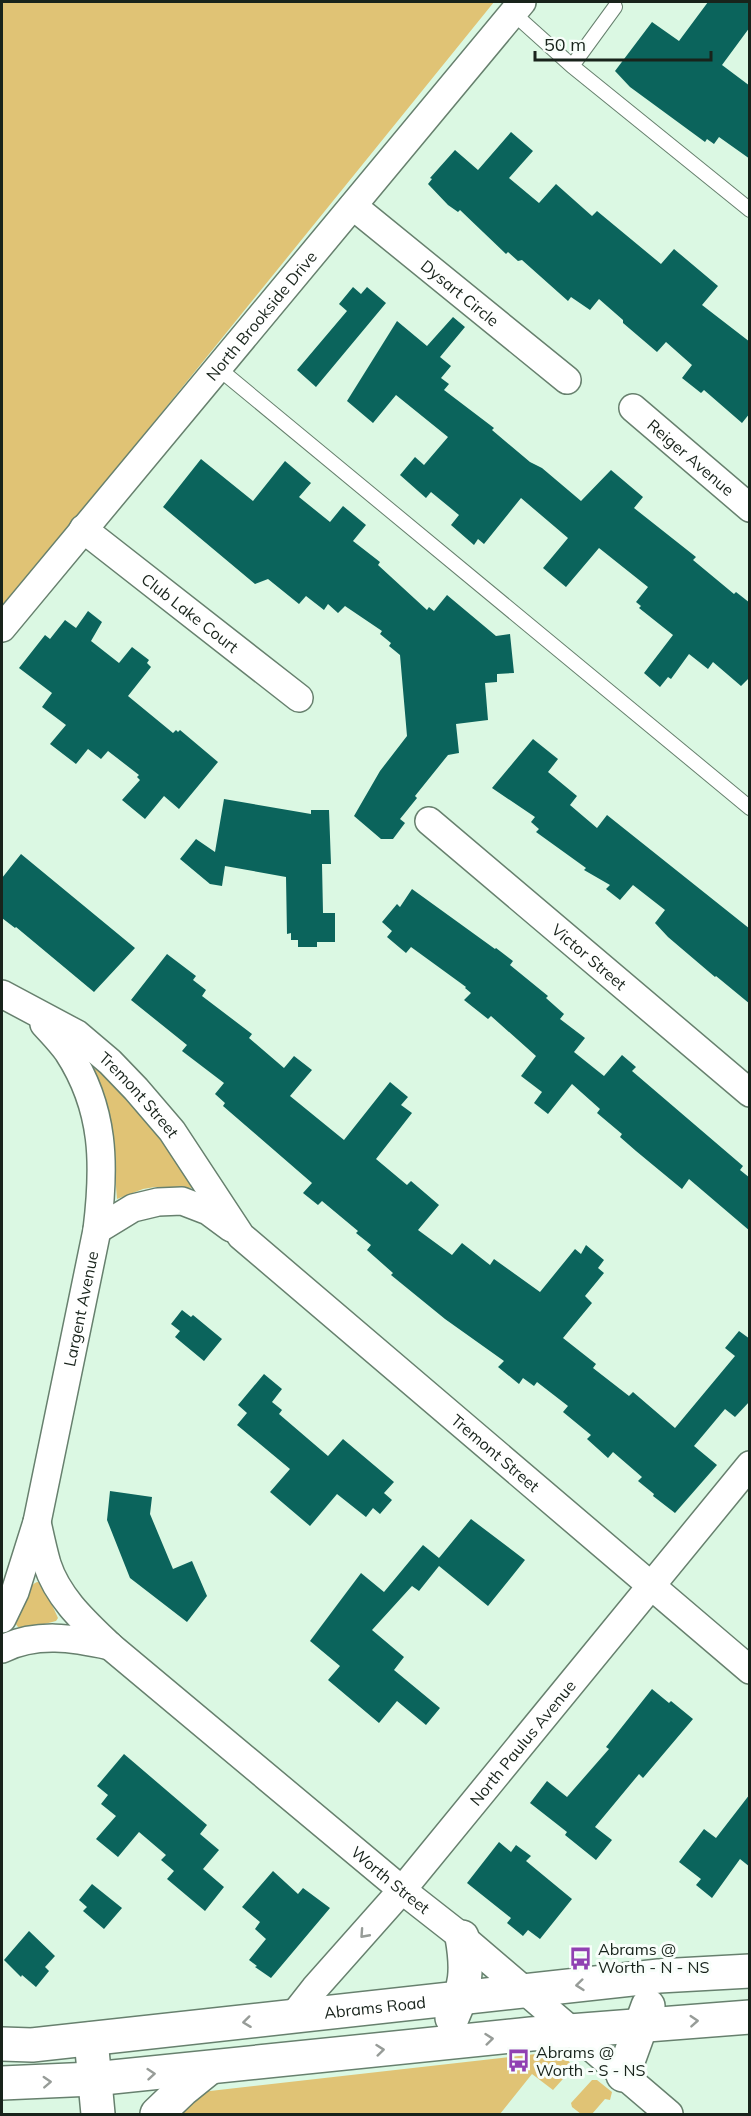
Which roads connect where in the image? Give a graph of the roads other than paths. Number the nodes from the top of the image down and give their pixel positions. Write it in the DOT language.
graph roads {
  1 [pos="615,7"];
  2 [pos="518,8"];
  3 [pos="572,66"];
  4 [pos="353,206"];
  5 [pos="750,210"];
  6 [pos="218,368"];
  7 [pos="567,380"];
  8 [pos="633,408"];
  9 [pos="750,508"];
  10 [pos="83,528"];
  11 [pos="2,628"];
  12 [pos="299,699"];
  13 [pos="750,808"];
  14 [pos="429,821"];
  15 [pos="2,994"];
  16 [pos="31,1010"];
  17 [pos="750,1093"];
  18 [pos="97,1230"];
  19 [pos="241,1236"];
  20 [pos="750,1465"];
  21 [pos="37,1522"];
  22 [pos="651,1585"];
  23 [pos="2,1619"];
  24 [pos="110,1647"];
  25 [pos="2,1649"];
  26 [pos="750,1670"];
  27 [pos="402,1890"];
  28 [pos="462,1936"];
  29 [pos="750,1971"];
  30 [pos="659,1976"];
  31 [pos="526,1991"];
  32 [pos="460,1998"];
  33 [pos="293,2016"];
  34 [pos="750,2017"];
  35 [pos="642,2025"];
  36 [pos="572,2031"];
  37 [pos="91,2039"];
  38 [pos="430,2045"];
  39 [pos="6,2047"];
  40 [pos="208,2068"];
  41 [pos="624,2075"];
  42 [pos="93,2079"];
  43 [pos="2,2083"];
  44 [pos="98,2115"];
  45 [pos="156,2115"];
  46 [pos="669,2115"];
  1 -- 3 [label="lane"];
  2 -- 3 [label="lane"];
  2 -- 4 [label="street, North Brookside Drive"];
  3 -- 5 [label="lane"];
  4 -- 6 [label="street, North Brookside Drive"];
  4 -- 7 [label="street, Dysart Circle"];
  6 -- 10 [label="street, North Brookside Drive"];
  6 -- 13 [label="lane"];
  8 -- 9 [label="street, Reiger Avenue"];
  10 -- 11 [label="street, North Brookside Drive"];
  10 -- 12 [label="street, Club Lake Court"];
  14 -- 17 [label="street, Victor Street"];
  15 -- 16 [label="street, Tremont Street"];
  16 -- 18 [label="street, Largent Avenue"];
  16 -- 19 [label="street, Tremont Street"];
  18 -- 19 [label="street, Tremont Street"];
  18 -- 21 [label="street, Largent Avenue"];
  19 -- 22 [label="street, Tremont Street"];
  20 -- 22 [label="street, North Paulus Avenue"];
  21 -- 23 [label="street, Largent Avenue"];
  21 -- 24 [label="street, Worth Street"];
  22 -- 26 [label="street, Tremont Street"];
  22 -- 27 [label="street, North Paulus Avenue"];
  24 -- 25 [label="street, Worth Street"];
  24 -- 27 [label="street, Worth Street"];
  27 -- 28 [label="street, Worth Street"];
  27 -- 33 [label="street, North Paulus Avenue, one-way"];
  28 -- 31 [label="street, Worth Street"];
  28 -- 32 [label="main road"];
  29 -- 30 [label="main road, Abrams Road"];
  30 -- 31 [label="main road, Abrams Road, one-way"];
  30 -- 35 [label="main road"];
  31 -- 32 [label="main road, Abrams Road"];
  31 -- 36 [label="street, Worth Street"];
  32 -- 33 [label="main road, Abrams Road"];
  32 -- 38 [label="main road"];
  33 -- 37 [label="main road, Abrams Road, one-way"];
  35 -- 34 [label="main road, one-way"];
  35 -- 36 [label="main road"];
  35 -- 41 [label="main road"];
  38 -- 36 [label="main road, one-way"];
  36 -- 41 [label="street, Worth Street"];
  37 -- 39 [label="main road, Abrams Road"];
  37 -- 42 [label="main road"];
  40 -- 38 [label="main road, one-way"];
  42 -- 40 [label="main road, one-way"];
  40 -- 45 [label="main road"];
  41 -- 46 [label="street, Worth Street"];
  43 -- 42 [label="main road, one-way"];
  42 -- 44 [label="main road"];
}
